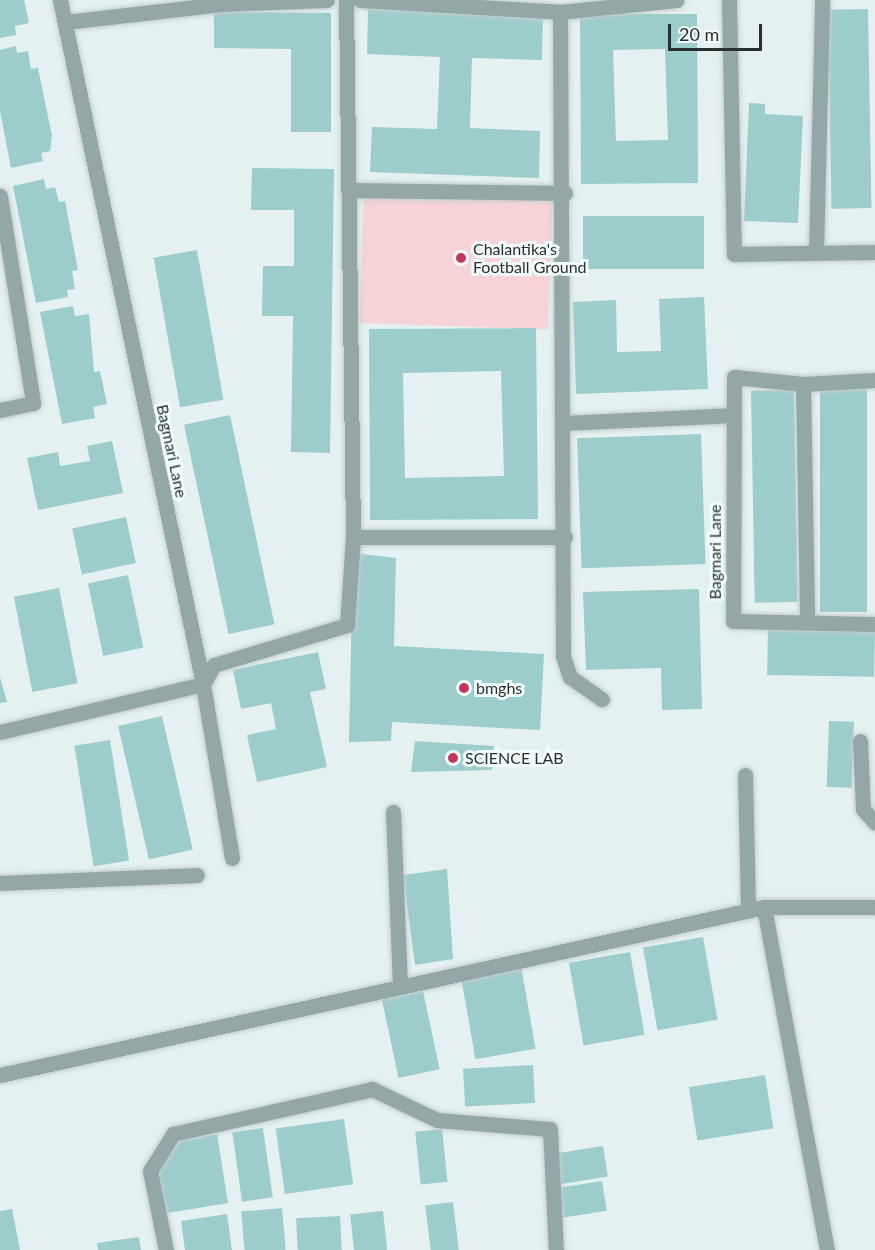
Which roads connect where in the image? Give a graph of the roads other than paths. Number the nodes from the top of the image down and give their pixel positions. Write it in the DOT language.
graph roads {
  1 [pos="60,0"];
  2 [pos="327,0"];
  3 [pos="346,0"];
  4 [pos="360,0"];
  5 [pos="675,0"];
  6 [pos="729,0"];
  7 [pos="822,0"];
  8 [pos="560,12"];
  9 [pos="66,22"];
  10 [pos="352,190"];
  11 [pos="565,193"];
  12 [pos="0,196"];
  13 [pos="875,252"];
  14 [pos="816,253"];
  15 [pos="875,380"];
  16 [pos="803,384"];
  17 [pos="0,410"];
  18 [pos="733,415"];
  19 [pos="566,423"];
  20 [pos="353,537"];
  21 [pos="565,537"];
  22 [pos="807,623"];
  23 [pos="875,624"];
  24 [pos="203,684"];
  25 [pos="602,699"];
  26 [pos="0,732"];
  27 [pos="860,741"];
  28 [pos="745,775"];
  29 [pos="393,812"];
  30 [pos="875,824"];
  31 [pos="232,858"];
  32 [pos="197,875"];
  33 [pos="0,883"];
  34 [pos="764,907"];
  35 [pos="875,907"];
  36 [pos="748,911"];
  37 [pos="400,986"];
  38 [pos="0,1074"];
  39 [pos="166,1250"];
  40 [pos="556,1250"];
  41 [pos="827,1250"];
  1 -- 9 [label="street, Bagmari Lane"];
  2 -- 9 [label="street"];
  3 -- 10 [label="street"];
  4 -- 8 [label="street"];
  5 -- 8 [label="street"];
  6 -- 14 [label="street"];
  7 -- 14 [label="street"];
  8 -- 11 [label="street"];
  9 -- 24 [label="street, Bagmari Lane"];
  10 -- 11 [label="street"];
  10 -- 20 [label="street"];
  11 -- 19 [label="street"];
  12 -- 17 [label="street"];
  13 -- 14 [label="street"];
  15 -- 16 [label="street"];
  16 -- 18 [label="street, Bagmari Lane"];
  16 -- 22 [label="street"];
  18 -- 19 [label="street"];
  18 -- 22 [label="street, Bagmari Lane"];
  19 -- 21 [label="street"];
  20 -- 21 [label="street"];
  20 -- 24 [label="street"];
  21 -- 25 [label="street"];
  22 -- 23 [label="street, Bagmari Lane"];
  24 -- 26 [label="street"];
  24 -- 31 [label="street, Bagmari Lane"];
  27 -- 30 [label="street"];
  28 -- 36 [label="street"];
  29 -- 37 [label="street"];
  32 -- 33 [label="street"];
  34 -- 35 [label="street"];
  34 -- 36 [label="street"];
  34 -- 41 [label="street"];
  36 -- 37 [label="street"];
  37 -- 38 [label="street"];
  39 -- 40 [label="street"];
}
